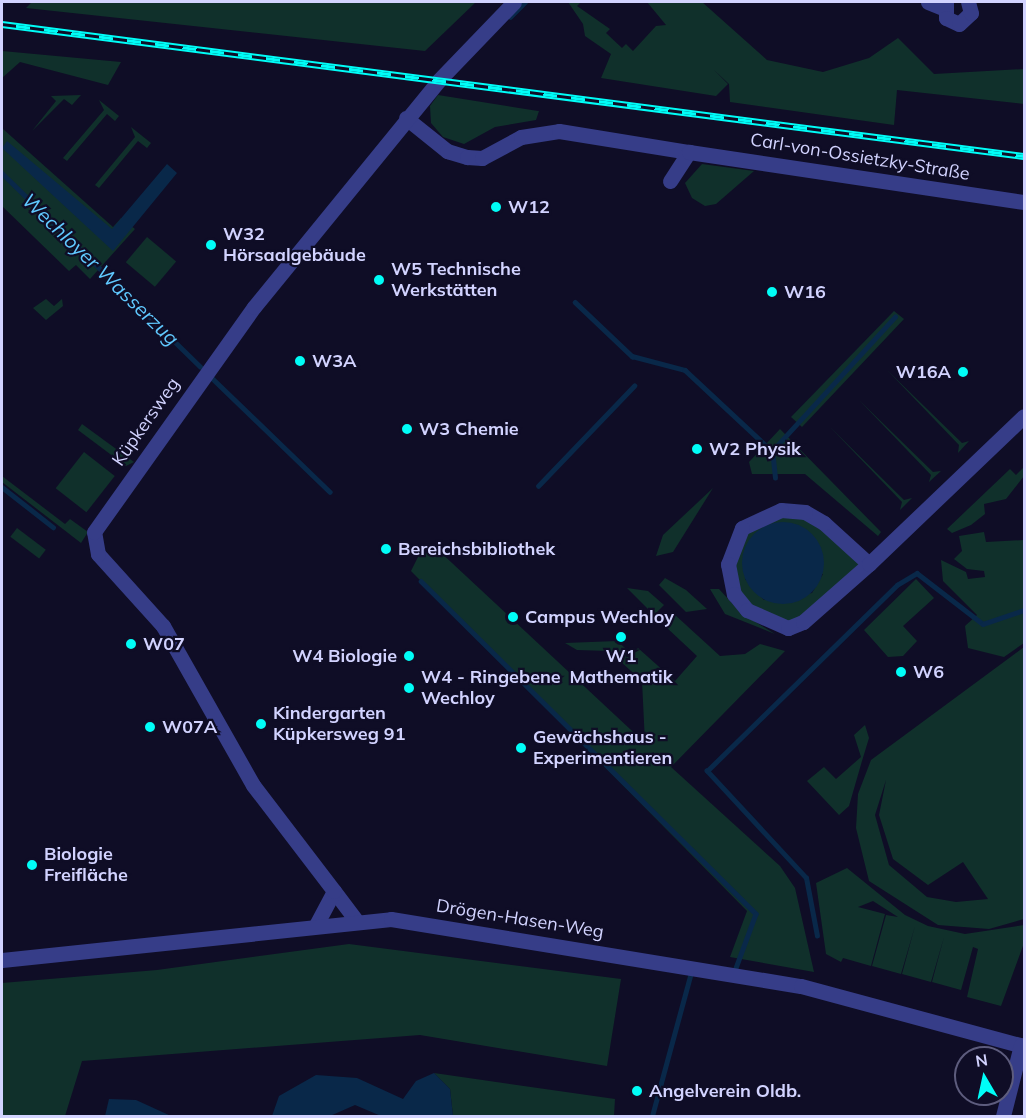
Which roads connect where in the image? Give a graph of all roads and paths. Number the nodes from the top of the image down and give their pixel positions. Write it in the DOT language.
graph roads {
  1 [pos="514,2"];
  2 [pos="928,2"];
  3 [pos="968,2"];
  4 [pos="944,5"];
  5 [pos="406,118"];
  6 [pos="689,152"];
  7 [pos="670,181"];
  8 [pos="1024,202"];
  9 [pos="1024,416"];
  10 [pos="869,564"];
  11 [pos="334,891"];
  12 [pos="356,920"];
  13 [pos="316,925"];
  14 [pos="2,960"];
  15 [pos="1023,1046"];
  16 [pos="1003,1116"];
  1 -- 5 [label="street, Küpkersweg"];
  2 -- 4 [label="street"];
  3 -- 4 [label="street"];
  5 -- 6 [label="street, Carl-von-Ossietzky-Straße"];
  5 -- 11 [label="street, Küpkersweg"];
  6 -- 7 [label="street"];
  6 -- 8 [label="street, Carl-von-Ossietzky-Straße"];
  9 -- 10 [label="street"];
  10 -- 10 [label="street"];
  11 -- 12 [label="street, Küpkersweg"];
  11 -- 13 [label="street"];
  12 -- 13 [label="street, Drögen-Hasen-Weg"];
  12 -- 15 [label="street, Drögen-Hasen-Weg"];
  13 -- 14 [label="street, Drögen-Hasen-Weg"];
  15 -- 16 [label="street"];
}
